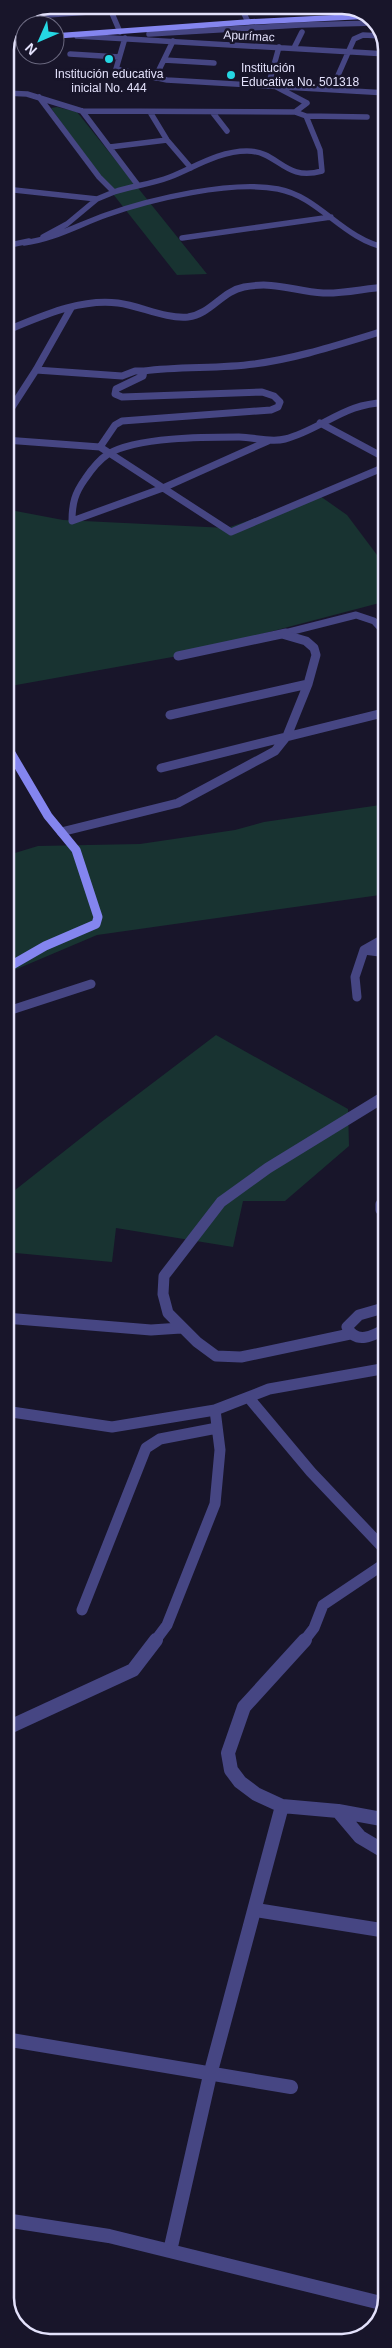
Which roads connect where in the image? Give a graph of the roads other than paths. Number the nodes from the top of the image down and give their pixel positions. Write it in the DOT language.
graph roads {
  1 [pos="66,14"];
  2 [pos="112,14"];
  3 [pos="244,14"];
  4 [pos="342,14"];
  5 [pos="50,15"];
  6 [pos="343,17"];
  7 [pos="355,17"];
  8 [pos="248,22"];
  9 [pos="366,23"];
  10 [pos="120,32"];
  11 [pos="302,32"];
  12 [pos="66,36"];
  13 [pos="375,36"];
  14 [pos="111,37"];
  15 [pos="125,38"];
  16 [pos="173,41"];
  17 [pos="279,48"];
  18 [pos="294,48"];
  19 [pos="348,52"];
  20 [pos="70,54"];
  21 [pos="378,54"];
  22 [pos="120,57"];
  23 [pos="164,60"];
  24 [pos="214,63"];
  25 [pos="155,78"];
  26 [pos="271,86"];
  27 [pos="332,90"];
  28 [pos="14,93"];
  29 [pos="378,93"];
  30 [pos="37,94"];
  31 [pos="82,111"];
  32 [pos="150,112"];
  33 [pos="295,112"];
  34 [pos="213,113"];
  35 [pos="306,116"];
  36 [pos="367,117"];
  37 [pos="227,131"];
  38 [pos="167,140"];
  39 [pos="110,147"];
  40 [pos="191,168"];
  41 [pos="137,184"];
  42 [pos="14,190"];
  43 [pos="114,192"];
  44 [pos="97,199"];
  45 [pos="331,217"];
  46 [pos="182,238"];
  47 [pos="24,243"];
  48 [pos="14,245"];
  49 [pos="378,246"];
  50 [pos="378,288"];
  51 [pos="71,308"];
  52 [pos="14,328"];
  53 [pos="378,333"];
  54 [pos="36,370"];
  55 [pos="144,371"];
  56 [pos="378,402"];
  57 [pos="14,404"];
  58 [pos="320,423"];
  59 [pos="14,441"];
  60 [pos="268,441"];
  61 [pos="100,447"];
  62 [pos="108,453"];
  63 [pos="378,454"];
  64 [pos="378,470"];
  65 [pos="163,488"];
  66 [pos="378,622"];
  67 [pos="282,634"];
  68 [pos="178,656"];
  69 [pos="308,684"];
  70 [pos="378,714"];
  71 [pos="170,715"];
  72 [pos="287,736"];
  73 [pos="14,758"];
  74 [pos="161,768"];
  75 [pos="61,832"];
  76 [pos="378,942"];
  77 [pos="364,950"];
  78 [pos="378,952"];
  79 [pos="14,964"];
  80 [pos="91,984"];
  81 [pos="357,997"];
  82 [pos="14,1009"];
  83 [pos="378,1101"];
  84 [pos="378,1308"];
  85 [pos="14,1319"];
  86 [pos="181,1328"];
  87 [pos="378,1333"];
  88 [pos="350,1334"];
  89 [pos="378,1370"];
  90 [pos="249,1398"];
  91 [pos="215,1410"];
  92 [pos="14,1412"];
  93 [pos="217,1428"];
  94 [pos="378,1543"];
  95 [pos="378,1568"];
  96 [pos="82,1610"];
  97 [pos="14,1725"];
  98 [pos="282,1806"];
  99 [pos="338,1811"];
  100 [pos="378,1818"];
  101 [pos="378,1848"];
  102 [pos="256,1910"];
  103 [pos="378,1930"];
  104 [pos="14,2041"];
  105 [pos="210,2075"];
  106 [pos="291,2087"];
  107 [pos="14,2221"];
  108 [pos="170,2251"];
  109 [pos="378,2302"];
  1 -- 5 [label="street"];
  2 -- 10 [label="street"];
  3 -- 8 [label="street"];
  4 -- 6 [label="street"];
  6 -- 7 [label="street"];
  6 -- 8 [label="street"];
  8 -- 10 [label="street"];
  9 -- 14 [label="street, Apurímac"];
  10 -- 12 [label="street"];
  11 -- 18 [label="street"];
  12 -- 14 [label="street, Apurímac"];
  13 -- 19 [label="street"];
  14 -- 15 [label="street, Apurímac"];
  15 -- 16 [label="street, Apurímac"];
  15 -- 22 [label="street"];
  16 -- 17 [label="street, Apurímac"];
  16 -- 23 [label="street"];
  17 -- 18 [label="street, Apurímac"];
  17 -- 26 [label="street"];
  18 -- 19 [label="street, Apurímac"];
  19 -- 21 [label="street, Apurímac"];
  19 -- 27 [label="street"];
  20 -- 22 [label="street"];
  22 -- 25 [label="street"];
  23 -- 24 [label="street"];
  23 -- 25 [label="street"];
  25 -- 26 [label="street"];
  26 -- 27 [label="street"];
  26 -- 33 [label="street"];
  27 -- 29 [label="street"];
  28 -- 30 [label="street"];
  30 -- 31 [label="street"];
  30 -- 43 [label="street"];
  31 -- 32 [label="street"];
  31 -- 39 [label="street"];
  32 -- 34 [label="street"];
  32 -- 38 [label="street"];
  33 -- 34 [label="street"];
  33 -- 35 [label="street"];
  34 -- 37 [label="street"];
  35 -- 36 [label="street"];
  35 -- 40 [label="street"];
  38 -- 39 [label="street"];
  38 -- 40 [label="street"];
  39 -- 41 [label="street"];
  40 -- 41 [label="street"];
  41 -- 43 [label="street"];
  42 -- 44 [label="street"];
  43 -- 44 [label="street"];
  44 -- 47 [label="street"];
  45 -- 46 [label="street"];
  45 -- 47 [label="street"];
  45 -- 49 [label="street"];
  47 -- 48 [label="street"];
  50 -- 51 [label="street"];
  51 -- 52 [label="street"];
  51 -- 54 [label="street"];
  53 -- 55 [label="street"];
  54 -- 55 [label="street"];
  54 -- 57 [label="street"];
  55 -- 61 [label="street"];
  56 -- 58 [label="street"];
  58 -- 60 [label="street"];
  58 -- 63 [label="street"];
  59 -- 61 [label="street"];
  60 -- 62 [label="street"];
  60 -- 65 [label="street"];
  61 -- 62 [label="street"];
  62 -- 65 [label="street"];
  62 -- 65 [label="street"];
  64 -- 65 [label="street"];
  66 -- 67 [label="street"];
  67 -- 68 [label="street"];
  67 -- 69 [label="street"];
  69 -- 71 [label="street"];
  69 -- 72 [label="street"];
  70 -- 72 [label="street"];
  72 -- 74 [label="street"];
  72 -- 75 [label="street"];
  73 -- 75 [label="street"];
  75 -- 79 [label="street"];
  76 -- 77 [label="street"];
  77 -- 78 [label="street"];
  77 -- 81 [label="street"];
  80 -- 82 [label="street"];
  83 -- 86 [label="street"];
  84 -- 88 [label="street"];
  85 -- 86 [label="street"];
  86 -- 88 [label="street"];
  87 -- 88 [label="street"];
  89 -- 90 [label="street"];
  90 -- 91 [label="street"];
  90 -- 94 [label="street"];
  91 -- 92 [label="street"];
  91 -- 93 [label="street"];
  93 -- 96 [label="street"];
  93 -- 97 [label="street"];
  95 -- 98 [label="street"];
  98 -- 99 [label="street"];
  98 -- 102 [label="street"];
  99 -- 100 [label="street"];
  99 -- 101 [label="street"];
  102 -- 103 [label="street"];
  102 -- 105 [label="street"];
  104 -- 105 [label="street"];
  105 -- 106 [label="street"];
  105 -- 108 [label="street"];
  107 -- 108 [label="street"];
  108 -- 109 [label="street"];
}
